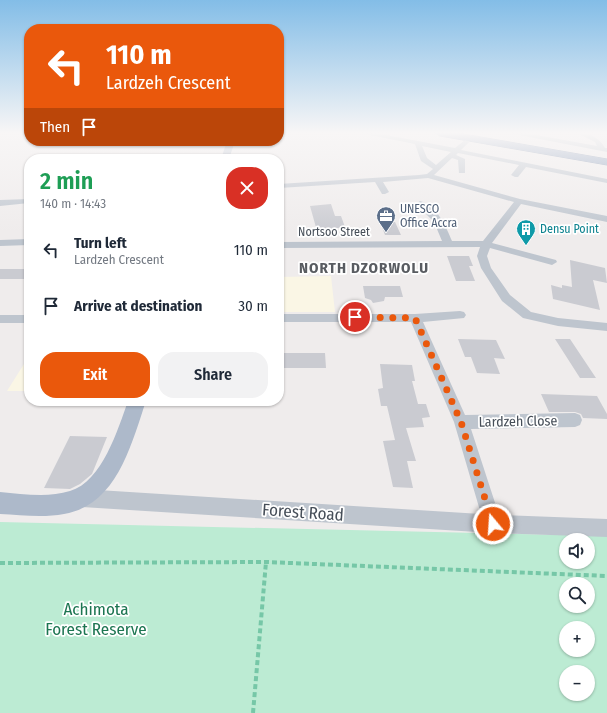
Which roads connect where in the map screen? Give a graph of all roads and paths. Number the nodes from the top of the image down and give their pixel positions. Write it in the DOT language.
graph roads {
  1 [pos="434,166"];
  2 [pos="462,166"];
  3 [pos="522,166"];
  4 [pos="535,166"];
  5 [pos="438,168"];
  6 [pos="462,171"];
  7 [pos="515,175"];
  8 [pos="428,176"];
  9 [pos="378,180"];
  10 [pos="607,181"];
  11 [pos="284,186"];
  12 [pos="385,192"];
  13 [pos="24,201"];
  14 [pos="519,201"];
  15 [pos="0,203"];
  16 [pos="420,204"];
  17 [pos="607,219"];
  18 [pos="24,242"];
  19 [pos="0,243"];
  20 [pos="448,244"];
  21 [pos="486,244"];
  22 [pos="284,245"];
  23 [pos="552,262"];
  24 [pos="460,315"];
  25 [pos="284,318"];
  26 [pos="415,318"];
  27 [pos="0,319"];
  28 [pos="24,319"];
  29 [pos="607,327"];
  30 [pos="135,406"];
  31 [pos="575,420"];
  32 [pos="461,422"];
  33 [pos="82,498"];
  34 [pos="0,503"];
  35 [pos="493,524"];
  36 [pos="607,528"];
  37 [pos="266,562"];
  38 [pos="0,563"];
  39 [pos="607,576"];
  40 [pos="253,713"];
  1 -- 5 [label="street"];
  2 -- 6 [label="street"];
  3 -- 7 [label="street"];
  4 -- 10 [label="street"];
  5 -- 8 [label="street"];
  8 -- 9 [label="street"];
  8 -- 14 [label="street"];
  9 -- 11 [label="street"];
  9 -- 12 [label="street"];
  13 -- 15 [label="street"];
  14 -- 17 [label="street"];
  14 -- 21 [label="street"];
  16 -- 20 [label="street"];
  18 -- 19 [label="street"];
  20 -- 21 [label="street, Nortsoo Street"];
  20 -- 22 [label="street, Nortsoo Street"];
  21 -- 23 [label="street, Nortsoo Street"];
  21 -- 29 [label="street"];
  24 -- 26 [label="street"];
  25 -- 26 [label="street"];
  26 -- 32 [label="street"];
  27 -- 28 [label="street"];
  30 -- 33 [label="main road"];
  31 -- 32 [label="street, Lardzeh Close"];
  32 -- 35 [label="street"];
  33 -- 34 [label="main road, Forest Road"];
  33 -- 35 [label="street, Forest Road"];
  35 -- 36 [label="street, Forest Road"];
  37 -- 38 [label="path"];
  37 -- 39 [label="path"];
  37 -- 40 [label="path"];
}
